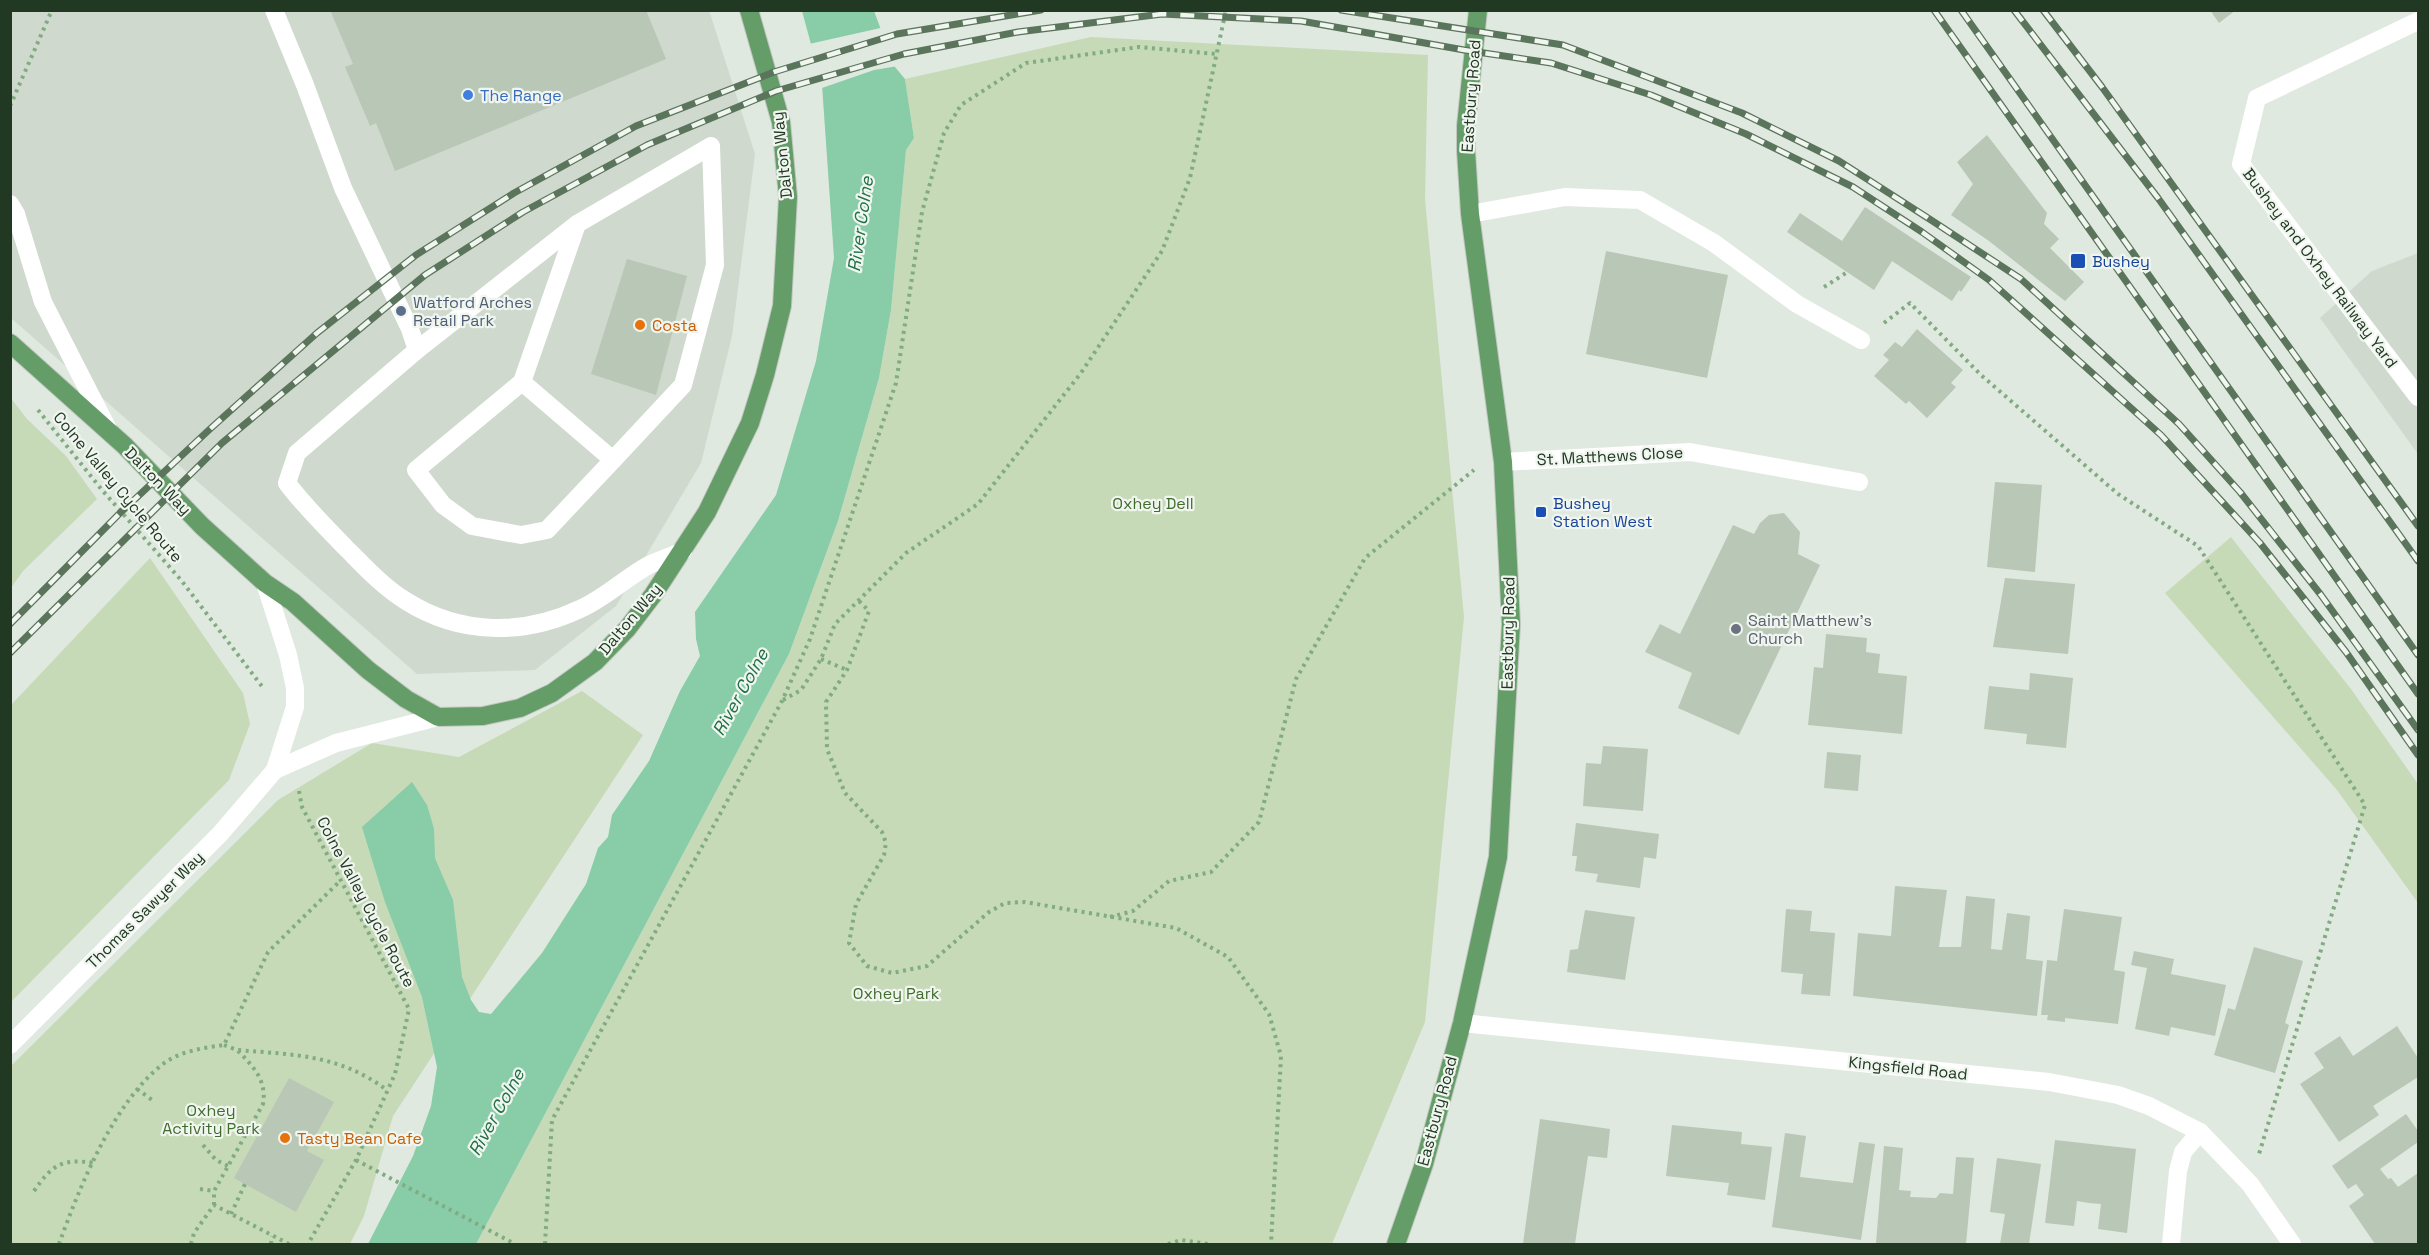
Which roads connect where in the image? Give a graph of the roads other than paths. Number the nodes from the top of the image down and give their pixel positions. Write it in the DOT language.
graph roads {
  1 [pos="274,10"];
  2 [pos="749,10"];
  3 [pos="1478,10"];
  4 [pos="2418,21"];
  5 [pos="10,204"];
  6 [pos="1470,214"];
  7 [pos="577,224"];
  8 [pos="1861,340"];
  9 [pos="10,343"];
  10 [pos="417,350"];
  11 [pos="522,382"];
  12 [pos="2418,397"];
  13 [pos="110,433"];
  14 [pos="613,460"];
  15 [pos="1503,462"];
  16 [pos="1858,482"];
  17 [pos="683,551"];
  18 [pos="265,584"];
  19 [pos="438,717"];
  20 [pos="275,770"];
  21 [pos="1462,1023"];
  22 [pos="10,1045"];
  23 [pos="2200,1132"];
  24 [pos="1396,1245"];
  25 [pos="2171,1245"];
  26 [pos="2292,1245"];
  1 -- 10 [label="street"];
  2 -- 17 [label="main road, Dalton Way"];
  3 -- 6 [label="main road, Eastbury Road"];
  4 -- 12 [label="street, Bushey and Oxhey Railway Yard"];
  5 -- 13 [label="street"];
  6 -- 8 [label="street"];
  6 -- 15 [label="main road, Eastbury Road"];
  7 -- 10 [label="street"];
  7 -- 11 [label="street"];
  7 -- 14 [label="street"];
  9 -- 13 [label="main road, Dalton Way"];
  10 -- 17 [label="street"];
  11 -- 14 [label="street"];
  11 -- 14 [label="street"];
  13 -- 18 [label="main road, Dalton Way"];
  15 -- 16 [label="street, St. Matthews Close"];
  15 -- 21 [label="main road, Eastbury Road"];
  17 -- 19 [label="main road, Dalton Way"];
  18 -- 19 [label="main road, Dalton Way"];
  18 -- 20 [label="street, Thomas Sawyer Way"];
  19 -- 20 [label="street, Thomas Sawyer Way"];
  20 -- 22 [label="street, Thomas Sawyer Way"];
  21 -- 23 [label="street, Kingsfield Road"];
  21 -- 24 [label="main road, Eastbury Road"];
  23 -- 25 [label="street"];
  23 -- 26 [label="street, Kingsfield Road"];
}
